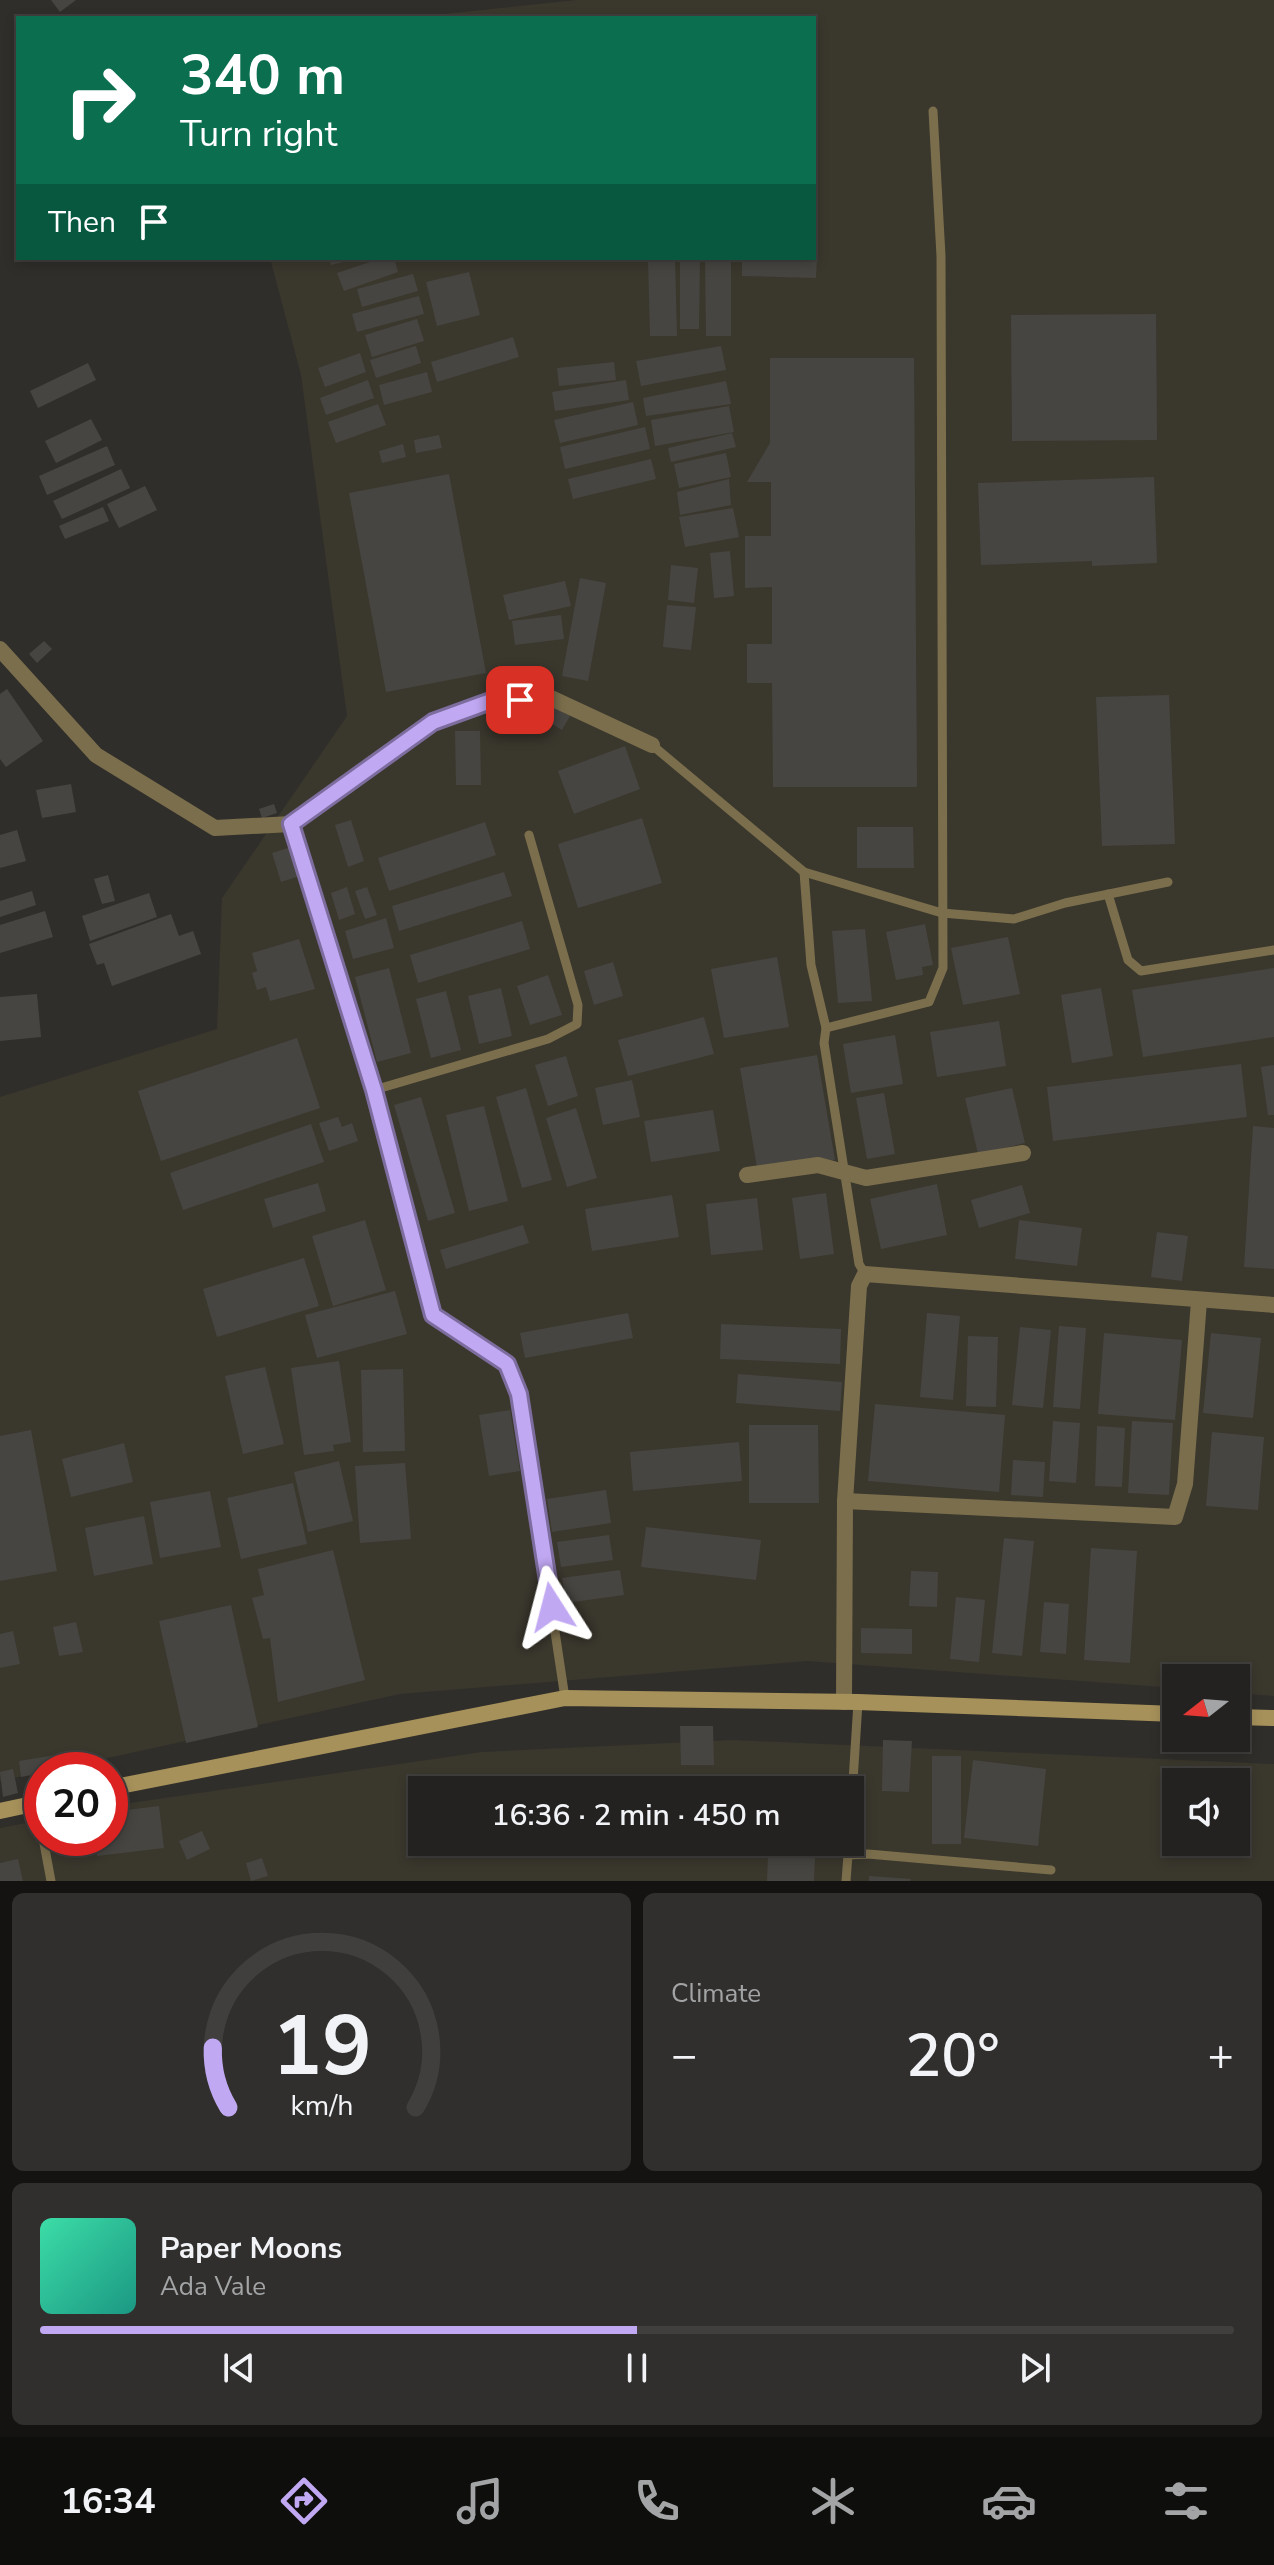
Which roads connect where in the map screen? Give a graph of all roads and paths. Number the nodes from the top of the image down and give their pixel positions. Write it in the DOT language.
graph roads {
  1 [pos="933,111"];
  2 [pos="0,649"];
  3 [pos="652,745"];
  4 [pos="291,824"];
  5 [pos="529,835"];
  6 [pos="804,872"];
  7 [pos="1168,882"];
  8 [pos="1108,894"];
  9 [pos="942,913"];
  10 [pos="1274,950"];
  11 [pos="826,1028"];
  12 [pos="374,1090"];
  13 [pos="1023,1153"];
  14 [pos="843,1172"];
  15 [pos="747,1175"];
  16 [pos="865,1274"];
  17 [pos="1199,1301"];
  18 [pos="1274,1305"];
  19 [pos="845,1501"];
  20 [pos="565,1698"];
  21 [pos="851,1702"];
  22 [pos="1162,1713"];
  23 [pos="1250,1717"];
  24 [pos="1274,1718"];
  25 [pos="850,1776"];
  26 [pos="128,1784"];
  27 [pos="24,1806"];
  28 [pos="0,1811"];
  29 [pos="864,1854"];
  30 [pos="46,1856"];
  31 [pos="848,1856"];
  32 [pos="1051,1870"];
  33 [pos="51,1881"];
  34 [pos="846,1881"];
  1 -- 9 [label="lane"];
  2 -- 4 [label="street"];
  3 -- 4 [label="street"];
  3 -- 6 [label="lane"];
  4 -- 12 [label="lane"];
  5 -- 12 [label="lane"];
  6 -- 9 [label="lane"];
  6 -- 11 [label="lane"];
  7 -- 8 [label="lane"];
  8 -- 9 [label="lane"];
  8 -- 10 [label="lane"];
  9 -- 11 [label="lane"];
  11 -- 14 [label="lane"];
  12 -- 20 [label="lane"];
  13 -- 14 [label="street"];
  14 -- 15 [label="street"];
  14 -- 16 [label="lane"];
  16 -- 17 [label="street"];
  16 -- 19 [label="street"];
  17 -- 18 [label="street"];
  17 -- 19 [label="street"];
  19 -- 21 [label="street"];
  20 -- 21 [label="street"];
  20 -- 26 [label="street"];
  21 -- 22 [label="street"];
  21 -- 25 [label="lane"];
  23 -- 24 [label="street"];
  27 -- 28 [label="street"];
  29 -- 32 [label="lane"];
  30 -- 33 [label="lane"];
  31 -- 34 [label="lane"];
}
